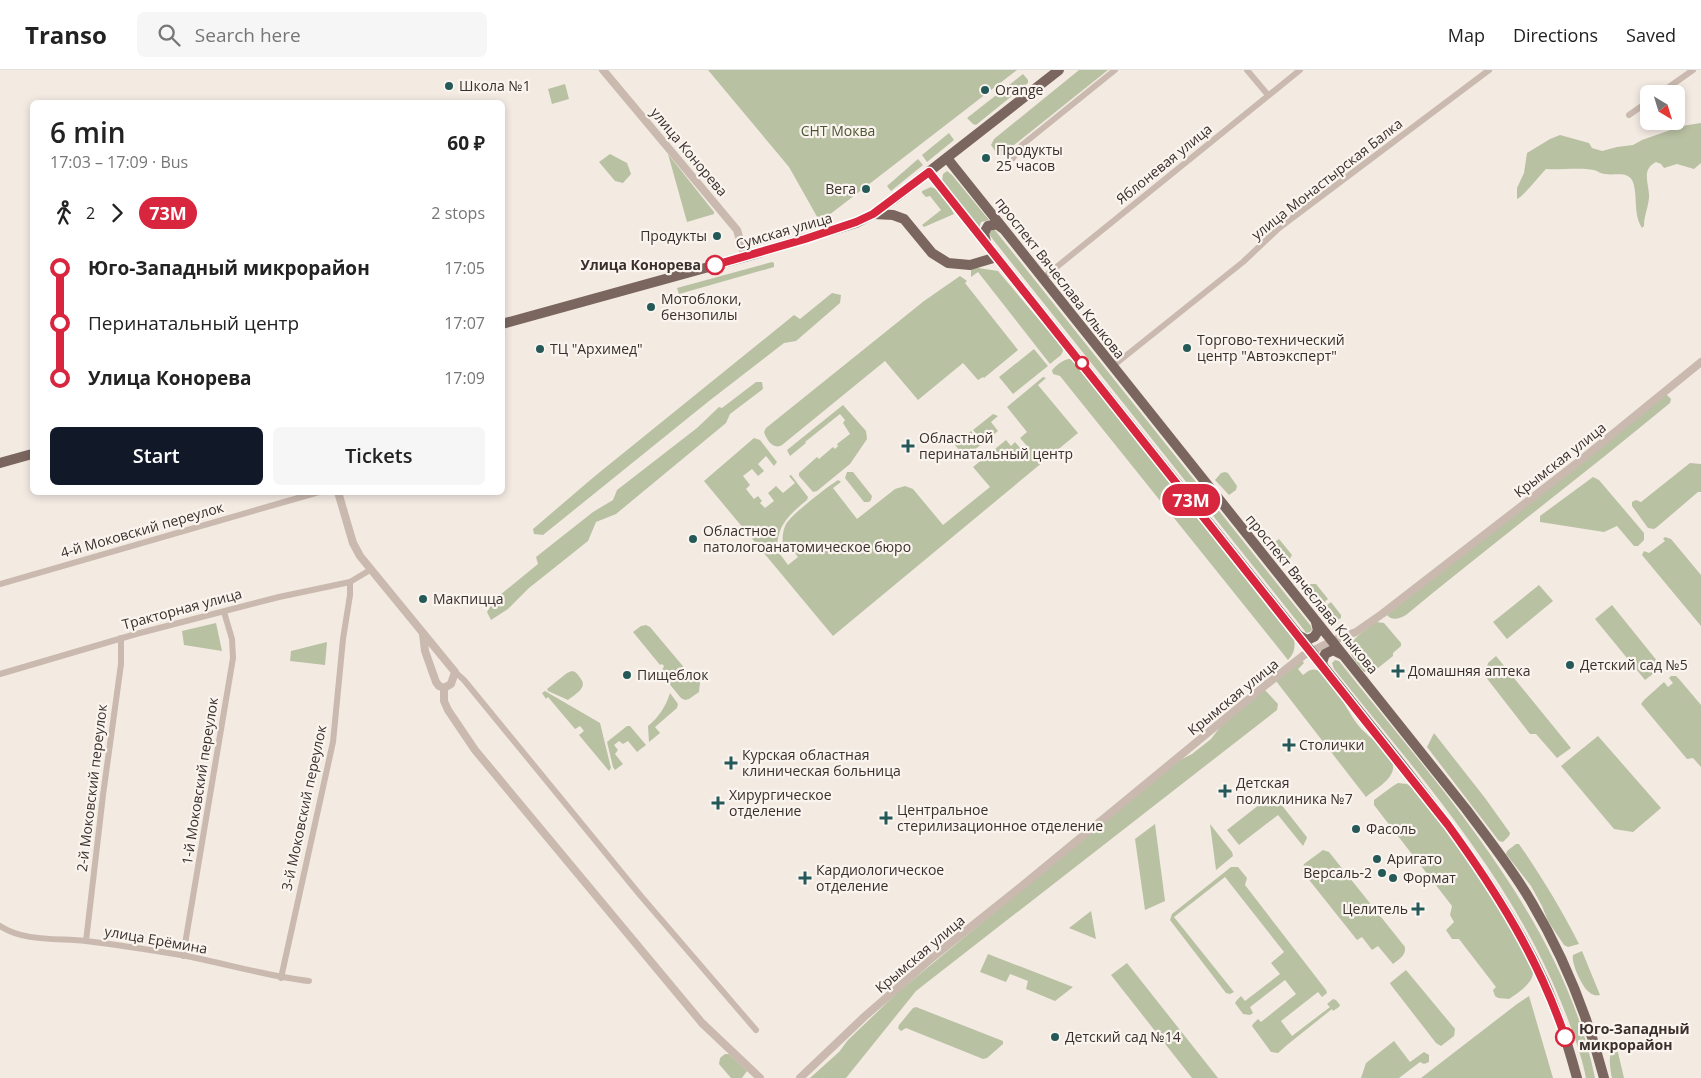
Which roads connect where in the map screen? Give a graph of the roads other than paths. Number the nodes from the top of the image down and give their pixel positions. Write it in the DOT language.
graph roads {
  1 [pos="603,70"];
  2 [pos="1059,70"];
  3 [pos="1116,70"];
  4 [pos="1246,70"];
  5 [pos="1300,70"];
  6 [pos="1489,70"];
  7 [pos="1693,70"];
  8 [pos="1672,85"];
  9 [pos="1268,96"];
  10 [pos="1640,107"];
  11 [pos="1629,115"];
  12 [pos="947,158"];
  13 [pos="1013,158"];
  14 [pos="929,172"];
  15 [pos="873,214"];
  16 [pos="1002,228"];
  17 [pos="986,243"];
  18 [pos="745,257"];
  19 [pos="997,257"];
  20 [pos="1043,278"];
  21 [pos="505,323"];
  22 [pos="1701,362"];
  23 [pos="1113,366"];
  24 [pos="30,455"];
  25 [pos="0,463"];
  26 [pos="310,495"];
  27 [pos="339,495"];
  28 [pos="370,570"];
  29 [pos="350,582"];
  30 [pos="0,584"];
  31 [pos="224,612"];
  32 [pos="1316,622"];
  33 [pos="422,632"];
  34 [pos="1299,636"];
  35 [pos="121,638"];
  36 [pos="1332,641"];
  37 [pos="1311,651"];
  38 [pos="1342,654"];
  39 [pos="1324,668"];
  40 [pos="455,672"];
  41 [pos="0,674"];
  42 [pos="444,688"];
  43 [pos="0,926"];
  44 [pos="86,941"];
  45 [pos="183,956"];
  46 [pos="281,978"];
  47 [pos="309,981"];
  48 [pos="756,1030"];
  49 [pos="760,1078"];
  50 [pos="800,1078"];
  51 [pos="1577,1078"];
  52 [pos="1604,1078"];
  1 -- 18 [label="street, улица Конорева"];
  2 -- 12 [label="main road, Сумская улица"];
  3 -- 13 [label="street"];
  4 -- 9 [label="street"];
  5 -- 9 [label="street, Яблоневая улица"];
  6 -- 23 [label="street, улица Монастырская Балка"];
  7 -- 8 [label="street"];
  9 -- 20 [label="street, Яблоневая улица"];
  10 -- 11 [label="street"];
  12 -- 14 [label="main road, Сумская улица"];
  12 -- 16 [label="main road, проспект Вячеслава Клыкова"];
  14 -- 15 [label="main road, Сумская улица"];
  14 -- 17 [label="main road"];
  15 -- 18 [label="main road, Сумская улица"];
  15 -- 19 [label="main road"];
  16 -- 17 [label="main road"];
  16 -- 20 [label="main road, проспект Вячеслава Клыкова"];
  17 -- 19 [label="main road"];
  18 -- 21 [label="main road, Сумская улица"];
  19 -- 34 [label="main road"];
  20 -- 23 [label="main road, проспект Вячеслава Клыкова"];
  22 -- 36 [label="street, Крымская улица"];
  23 -- 32 [label="main road, проспект Вячеслава Клыкова"];
  24 -- 25 [label="main road"];
  26 -- 30 [label="street, 4-й Моковский переулок"];
  27 -- 28 [label="street"];
  28 -- 29 [label="street, Тракторная улица"];
  28 -- 33 [label="street"];
  29 -- 31 [label="street, Тракторная улица"];
  29 -- 46 [label="street, 3-й Моковский переулок"];
  31 -- 35 [label="street, Тракторная улица"];
  31 -- 45 [label="street, 1-й Моковский переулок"];
  32 -- 34 [label="main road"];
  32 -- 36 [label="main road, проспект Вячеслава Клыкова"];
  33 -- 40 [label="street"];
  33 -- 42 [label="street"];
  34 -- 37 [label="main road"];
  35 -- 41 [label="street, Тракторная улица"];
  35 -- 44 [label="street, 2-й Моковский переулок"];
  36 -- 37 [label="street, Крымская улица"];
  36 -- 38 [label="main road, проспект Вячеслава Клыкова"];
  37 -- 39 [label="main road"];
  37 -- 50 [label="street, Крымская улица"];
  38 -- 39 [label="main road"];
  38 -- 52 [label="main road, проспект Вячеслава Клыкова"];
  39 -- 51 [label="main road"];
  40 -- 42 [label="street"];
  40 -- 48 [label="street"];
  42 -- 49 [label="street"];
  43 -- 44 [label="street, улица Ерёмина"];
  44 -- 45 [label="street, улица Ерёмина"];
  45 -- 46 [label="street, улица Ерёмина"];
  46 -- 47 [label="street, улица Ерёмина"];
}
